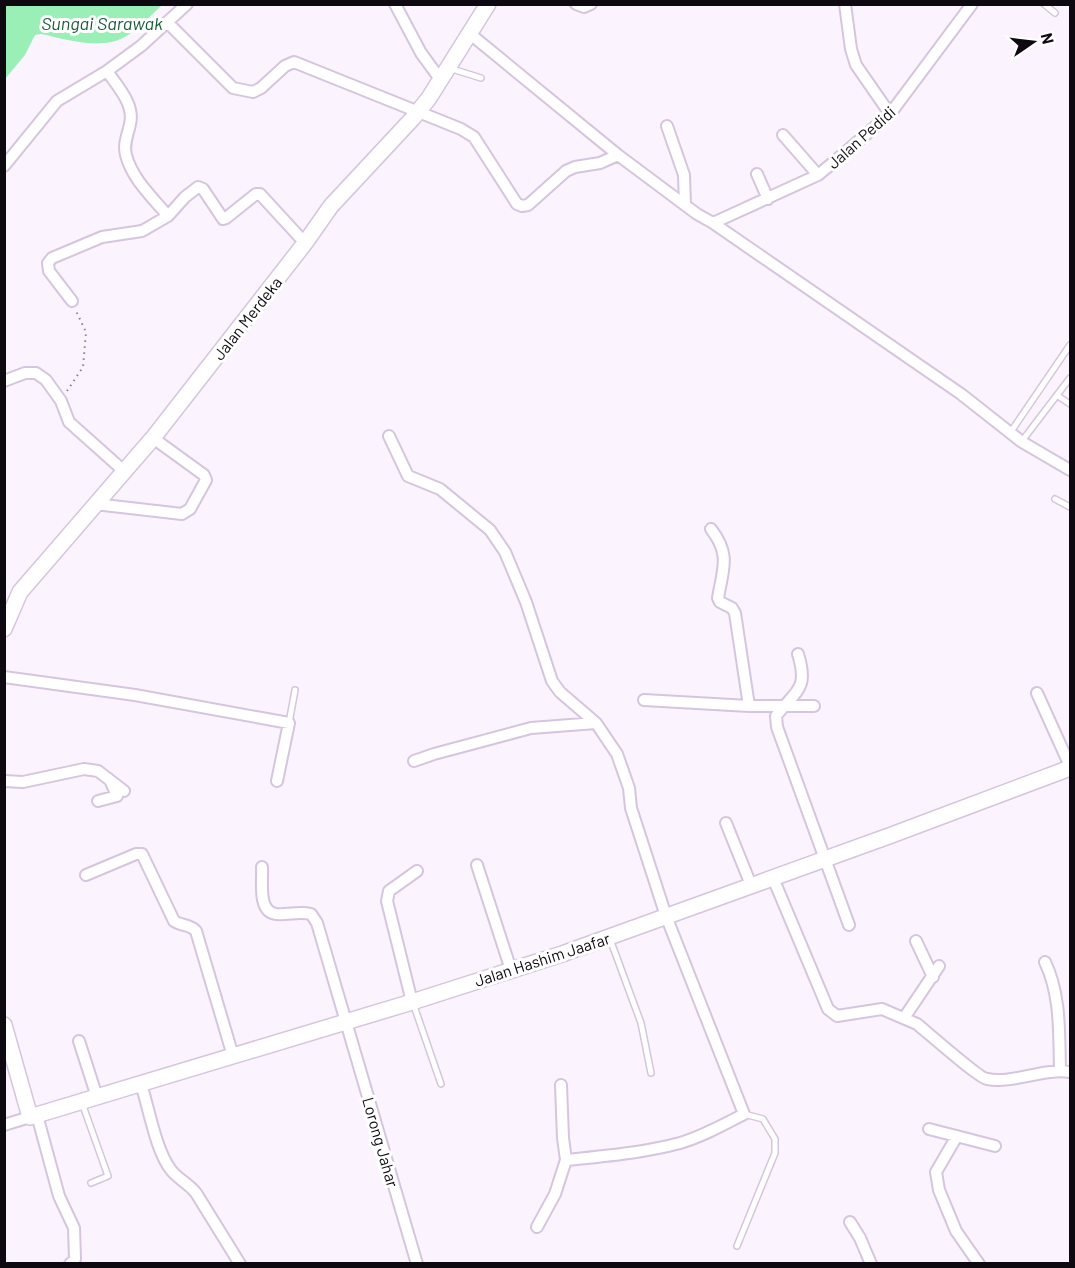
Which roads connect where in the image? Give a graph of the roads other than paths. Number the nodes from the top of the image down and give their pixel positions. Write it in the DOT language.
graph roads {
  1 [pos="187,4"];
  2 [pos="395,4"];
  3 [pos="488,4"];
  4 [pos="576,4"];
  5 [pos="591,4"];
  6 [pos="845,4"];
  7 [pos="972,4"];
  8 [pos="1044,4"];
  9 [pos="1055,13"];
  10 [pos="168,23"];
  11 [pos="469,33"];
  12 [pos="107,71"];
  13 [pos="443,73"];
  14 [pos="481,78"];
  15 [pos="417,113"];
  16 [pos="890,114"];
  17 [pos="667,126"];
  18 [pos="783,135"];
  19 [pos="618,155"];
  20 [pos="4,166"];
  21 [pos="757,174"];
  22 [pos="818,175"];
  23 [pos="768,199"];
  24 [pos="685,205"];
  25 [pos="168,216"];
  26 [pos="713,223"];
  27 [pos="304,243"];
  28 [pos="72,301"];
  29 [pos="1071,345"];
  30 [pos="1071,378"];
  31 [pos="4,381"];
  32 [pos="1058,396"];
  33 [pos="1071,404"];
  34 [pos="1010,433"];
  35 [pos="389,436"];
  36 [pos="153,438"];
  37 [pos="1022,442"];
  38 [pos="1071,470"];
  39 [pos="124,472"];
  40 [pos="1055,499"];
  41 [pos="94,504"];
  42 [pos="1071,507"];
  43 [pos="711,529"];
  44 [pos="4,629"];
  45 [pos="798,654"];
  46 [pos="4,677"];
  47 [pos="295,690"];
  48 [pos="1037,693"];
  49 [pos="644,700"];
  50 [pos="749,706"];
  51 [pos="783,706"];
  52 [pos="814,706"];
  53 [pos="289,723"];
  54 [pos="596,723"];
  55 [pos="414,762"];
  56 [pos="1071,767"];
  57 [pos="4,781"];
  58 [pos="277,781"];
  59 [pos="111,782"];
  60 [pos="124,791"];
  61 [pos="98,801"];
  62 [pos="726,823"];
  63 [pos="825,859"];
  64 [pos="477,865"];
  65 [pos="262,867"];
  66 [pos="417,871"];
  67 [pos="86,875"];
  68 [pos="773,878"];
  69 [pos="751,885"];
  70 [pos="666,916"];
  71 [pos="849,925"];
  72 [pos="609,938"];
  73 [pos="916,941"];
  74 [pos="1045,962"];
  75 [pos="939,966"];
  76 [pos="511,970"];
  77 [pos="933,977"];
  78 [pos="412,1002"];
  79 [pos="904,1018"];
  80 [pos="346,1021"];
  81 [pos="4,1025"];
  82 [pos="79,1041"];
  83 [pos="233,1056"];
  84 [pos="1065,1071"];
  85 [pos="651,1073"];
  86 [pos="141,1084"];
  87 [pos="441,1084"];
  88 [pos="561,1085"];
  89 [pos="97,1097"];
  90 [pos="81,1101"];
  91 [pos="744,1114"];
  92 [pos="34,1116"];
  93 [pos="4,1125"];
  94 [pos="929,1129"];
  95 [pos="957,1136"];
  96 [pos="994,1146"];
  97 [pos="566,1160"];
  98 [pos="91,1183"];
  99 [pos="850,1222"];
  100 [pos="537,1227"];
  101 [pos="737,1246"];
  102 [pos="70,1263"];
  103 [pos="240,1263"];
  104 [pos="417,1263"];
  105 [pos="871,1263"];
  106 [pos="980,1263"];
  1 -- 10 [label="street"];
  2 -- 13 [label="street"];
  3 -- 11 [label="street, Jalan Merdeka"];
  4 -- 5 [label="street"];
  6 -- 16 [label="street"];
  7 -- 16 [label="street, Jalan Pedidi"];
  8 -- 9 [label="lane"];
  10 -- 12 [label="street"];
  10 -- 15 [label="street"];
  11 -- 13 [label="street, Jalan Merdeka"];
  11 -- 19 [label="street"];
  12 -- 20 [label="street"];
  12 -- 25 [label="street"];
  13 -- 14 [label="lane"];
  13 -- 15 [label="street, Jalan Merdeka"];
  15 -- 19 [label="street"];
  15 -- 27 [label="street, Jalan Merdeka"];
  16 -- 22 [label="street, Jalan Pedidi"];
  17 -- 24 [label="street"];
  18 -- 22 [label="street"];
  19 -- 24 [label="street"];
  21 -- 23 [label="street"];
  22 -- 23 [label="street, Jalan Pedidi"];
  23 -- 26 [label="street, Jalan Pedidi"];
  24 -- 26 [label="street"];
  25 -- 27 [label="street"];
  25 -- 28 [label="street"];
  26 -- 34 [label="street"];
  27 -- 36 [label="street, Jalan Merdeka"];
  29 -- 34 [label="lane"];
  30 -- 32 [label="lane"];
  31 -- 39 [label="street"];
  32 -- 33 [label="lane"];
  32 -- 37 [label="lane"];
  34 -- 37 [label="street"];
  35 -- 54 [label="street"];
  36 -- 39 [label="street, Jalan Merdeka"];
  36 -- 41 [label="street"];
  37 -- 38 [label="street"];
  39 -- 41 [label="street, Jalan Merdeka"];
  40 -- 42 [label="lane"];
  41 -- 44 [label="street, Jalan Merdeka"];
  43 -- 50 [label="street"];
  45 -- 51 [label="street"];
  46 -- 53 [label="street"];
  47 -- 53 [label="lane"];
  48 -- 56 [label="street"];
  49 -- 50 [label="street"];
  50 -- 51 [label="street"];
  51 -- 52 [label="street"];
  51 -- 63 [label="street"];
  53 -- 58 [label="street"];
  54 -- 55 [label="street"];
  54 -- 70 [label="street"];
  56 -- 63 [label="street, Jalan Hashim Jaafar"];
  57 -- 59 [label="street"];
  59 -- 60 [label="street"];
  59 -- 61 [label="street"];
  62 -- 69 [label="street"];
  63 -- 68 [label="street, Jalan Hashim Jaafar"];
  63 -- 71 [label="street"];
  64 -- 76 [label="street"];
  65 -- 80 [label="street, Lorong Jahar"];
  66 -- 78 [label="street"];
  67 -- 83 [label="street"];
  68 -- 69 [label="street, Jalan Hashim Jaafar"];
  68 -- 79 [label="street"];
  69 -- 70 [label="street, Jalan Hashim Jaafar"];
  70 -- 72 [label="street, Jalan Hashim Jaafar"];
  70 -- 91 [label="street"];
  72 -- 76 [label="street, Jalan Hashim Jaafar"];
  72 -- 85 [label="lane"];
  73 -- 77 [label="street"];
  74 -- 84 [label="street"];
  75 -- 77 [label="street"];
  76 -- 78 [label="street, Jalan Hashim Jaafar"];
  77 -- 79 [label="street"];
  78 -- 80 [label="street, Jalan Hashim Jaafar"];
  78 -- 87 [label="lane"];
  79 -- 84 [label="street"];
  80 -- 83 [label="street, Jalan Hashim Jaafar"];
  80 -- 104 [label="street, Lorong Jahar"];
  81 -- 92 [label="street"];
  82 -- 89 [label="street"];
  83 -- 86 [label="street, Jalan Hashim Jaafar"];
  86 -- 89 [label="street, Jalan Hashim Jaafar"];
  86 -- 103 [label="street"];
  88 -- 97 [label="street"];
  89 -- 90 [label="street, Jalan Hashim Jaafar"];
  90 -- 92 [label="street, Jalan Hashim Jaafar"];
  90 -- 98 [label="lane"];
  91 -- 97 [label="street"];
  91 -- 101 [label="lane"];
  92 -- 93 [label="street, Jalan Hashim Jaafar"];
  92 -- 102 [label="street"];
  94 -- 95 [label="street"];
  95 -- 96 [label="street"];
  95 -- 106 [label="street"];
  97 -- 100 [label="street"];
  99 -- 105 [label="street"];
}
